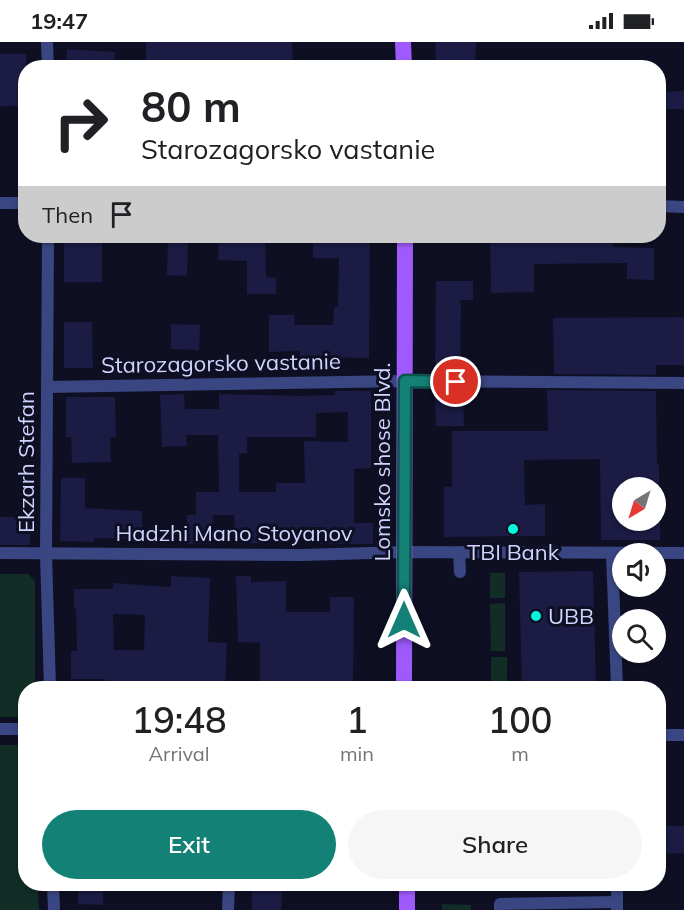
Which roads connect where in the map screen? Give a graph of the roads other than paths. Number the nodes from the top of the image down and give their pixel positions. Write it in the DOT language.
graph roads {
  1 [pos="47,42"];
  2 [pos="403,42"];
  3 [pos="48,60"];
  4 [pos="404,60"];
  5 [pos="0,203"];
  6 [pos="18,203"];
  7 [pos="666,206"];
  8 [pos="684,207"];
  9 [pos="48,243"];
  10 [pos="405,243"];
  11 [pos="405,381"];
  12 [pos="684,383"];
  13 [pos="47,387"];
  14 [pos="404,552"];
  15 [pos="459,552"];
  16 [pos="0,553"];
  17 [pos="612,553"];
  18 [pos="666,553"];
  19 [pos="684,553"];
  20 [pos="46,554"];
  21 [pos="460,572"];
  22 [pos="614,597"];
  23 [pos="50,681"];
  24 [pos="404,681"];
  25 [pos="617,681"];
  26 [pos="0,729"];
  27 [pos="18,729"];
  28 [pos="666,735"];
  29 [pos="684,735"];
  30 [pos="53,891"];
  31 [pos="229,891"];
  32 [pos="407,891"];
  33 [pos="617,906"];
  34 [pos="54,910"];
  35 [pos="228,910"];
  36 [pos="407,910"];
  37 [pos="501,910"];
  1 -- 3 [label="street"];
  2 -- 4 [label="main road"];
  5 -- 6 [label="street"];
  7 -- 8 [label="street"];
  9 -- 13 [label="street, Ekzarh Stefan"];
  10 -- 11 [label="main road, Lomsko shose Blvd."];
  11 -- 12 [label="street, Starozagorsko vastanie"];
  11 -- 13 [label="street, Starozagorsko vastanie"];
  11 -- 14 [label="main road, Lomsko shose Blvd."];
  13 -- 20 [label="street, Ekzarh Stefan"];
  14 -- 15 [label="street, Hadzhi Mano Stoyanov"];
  14 -- 20 [label="street, Hadzhi Mano Stoyanov"];
  14 -- 24 [label="main road, Lomsko shose Blvd."];
  15 -- 17 [label="street, Hadzhi Mano Stoyanov"];
  15 -- 21 [label="street"];
  16 -- 20 [label="street, Hadzhi Mano Stoyanov"];
  18 -- 19 [label="street, Hadzhi Mano Stoyanov"];
  20 -- 23 [label="street, Ekzarh Stefan"];
  22 -- 25 [label="street"];
  26 -- 27 [label="street"];
  28 -- 29 [label="street"];
  30 -- 34 [label="street"];
  31 -- 35 [label="street"];
  32 -- 36 [label="main road"];
  33 -- 37 [label="street"];
}
